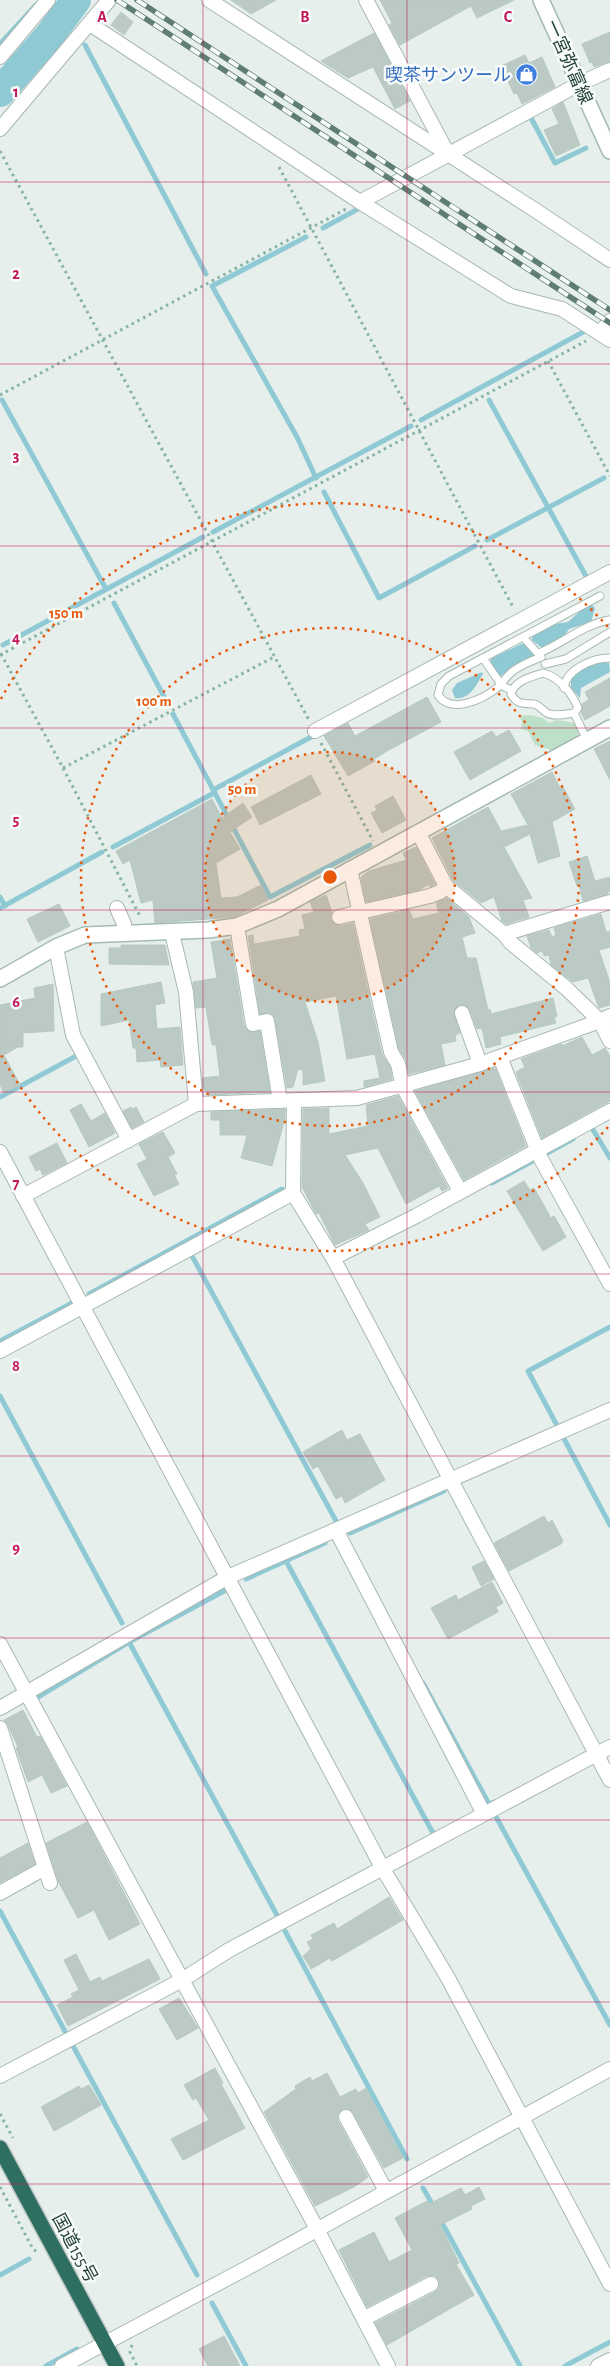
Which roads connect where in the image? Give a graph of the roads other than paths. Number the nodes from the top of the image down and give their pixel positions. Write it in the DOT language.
graph roads {
  1 [pos="48,0"];
  2 [pos="109,0"];
  3 [pos="209,0"];
  4 [pos="366,0"];
  5 [pos="541,0"];
  6 [pos="90,24"];
  7 [pos="0,57"];
  8 [pos="610,70"];
  9 [pos="579,84"];
  10 [pos="0,129"];
  11 [pos="610,151"];
  12 [pos="448,155"];
  13 [pos="360,202"];
  14 [pos="610,260"];
  15 [pos="610,321"];
  16 [pos="605,337"];
  17 [pos="610,572"];
  18 [pos="600,596"];
  19 [pos="609,619"];
  20 [pos="520,620"];
  21 [pos="610,632"];
  22 [pos="525,636"];
  23 [pos="483,658"];
  24 [pos="541,658"];
  25 [pos="610,658"];
  26 [pos="548,674"];
  27 [pos="500,684"];
  28 [pos="564,688"];
  29 [pos="512,690"];
  30 [pos="574,713"];
  31 [pos="610,728"];
  32 [pos="315,731"];
  33 [pos="588,740"];
  34 [pos="418,832"];
  35 [pos="350,869"];
  36 [pos="446,886"];
  37 [pos="610,902"];
  38 [pos="117,908"];
  39 [pos="360,912"];
  40 [pos="339,917"];
  41 [pos="237,926"];
  42 [pos="124,933"];
  43 [pos="172,933"];
  44 [pos="504,934"];
  45 [pos="56,947"];
  46 [pos="0,978"];
  47 [pos="462,1013"];
  48 [pos="605,1018"];
  49 [pos="610,1041"];
  50 [pos="500,1057"];
  51 [pos="480,1064"];
  52 [pos="403,1087"];
  53 [pos="287,1101"];
  54 [pos="196,1104"];
  55 [pos="610,1111"];
  56 [pos="129,1140"];
  57 [pos="538,1150"];
  58 [pos="0,1152"];
  59 [pos="460,1191"];
  60 [pos="293,1193"];
  61 [pos="24,1196"];
  62 [pos="333,1258"];
  63 [pos="610,1284"];
  64 [pos="82,1306"];
  65 [pos="0,1351"];
  66 [pos="610,1410"];
  67 [pos="451,1480"];
  68 [pos="336,1530"];
  69 [pos="228,1577"];
  70 [pos="0,1644"];
  71 [pos="28,1694"];
  72 [pos="0,1708"];
  73 [pos="0,1728"];
  74 [pos="610,1747"];
  75 [pos="596,1754"];
  76 [pos="610,1780"];
  77 [pos="484,1814"];
  78 [pos="46,1868"];
  79 [pos="383,1869"];
  80 [pos="50,1883"];
  81 [pos="0,1893"];
  82 [pos="182,1980"];
  83 [pos="610,2069"];
  84 [pos="0,2076"];
  85 [pos="346,2117"];
  86 [pos="520,2118"];
  87 [pos="0,2148"];
  88 [pos="386,2191"];
  89 [pos="317,2229"];
  90 [pos="431,2284"];
  91 [pos="610,2284"];
  92 [pos="365,2318"];
  93 [pos="105,2343"];
  94 [pos="610,2360"];
  95 [pos="62,2366"];
  96 [pos="117,2366"];
  97 [pos="388,2366"];
  98 [pos="598,2366"];
  1 -- 7 [label="street"];
  2 -- 6 [label="street"];
  3 -- 12 [label="street"];
  4 -- 12 [label="street"];
  5 -- 9 [label="street, 一宮弥富線"];
  6 -- 10 [label="street"];
  6 -- 13 [label="street"];
  8 -- 9 [label="street"];
  9 -- 11 [label="street, 一宮弥富線"];
  9 -- 12 [label="street"];
  12 -- 13 [label="street"];
  12 -- 14 [label="street"];
  13 -- 16 [label="street"];
  15 -- 16 [label="street"];
  17 -- 20 [label="street"];
  18 -- 22 [label="lane"];
  19 -- 24 [label="lane"];
  20 -- 22 [label="lane"];
  20 -- 32 [label="street"];
  21 -- 24 [label="lane"];
  22 -- 23 [label="lane"];
  22 -- 24 [label="lane"];
  23 -- 27 [label="lane"];
  23 -- 27 [label="lane"];
  24 -- 26 [label="lane"];
  24 -- 27 [label="lane"];
  25 -- 28 [label="lane"];
  26 -- 28 [label="lane"];
  26 -- 29 [label="lane"];
  27 -- 29 [label="lane"];
  28 -- 30 [label="lane"];
  29 -- 30 [label="lane"];
  30 -- 33 [label="lane"];
  31 -- 33 [label="street"];
  33 -- 34 [label="street"];
  34 -- 35 [label="street"];
  34 -- 36 [label="street"];
  35 -- 39 [label="street"];
  35 -- 41 [label="street"];
  36 -- 39 [label="street"];
  36 -- 44 [label="street"];
  37 -- 44 [label="street"];
  38 -- 42 [label="street"];
  39 -- 40 [label="street"];
  39 -- 52 [label="street"];
  41 -- 43 [label="street"];
  41 -- 53 [label="street"];
  42 -- 43 [label="street"];
  42 -- 45 [label="street"];
  43 -- 54 [label="street"];
  44 -- 48 [label="street"];
  45 -- 46 [label="street"];
  45 -- 56 [label="street"];
  47 -- 51 [label="street"];
  48 -- 49 [label="street"];
  48 -- 50 [label="street"];
  50 -- 51 [label="street"];
  50 -- 57 [label="street"];
  51 -- 52 [label="street"];
  52 -- 53 [label="street"];
  52 -- 59 [label="street"];
  53 -- 54 [label="street"];
  53 -- 60 [label="street"];
  54 -- 56 [label="street"];
  55 -- 57 [label="street"];
  56 -- 61 [label="street"];
  57 -- 59 [label="street"];
  57 -- 63 [label="street"];
  58 -- 61 [label="street"];
  59 -- 62 [label="street"];
  60 -- 62 [label="street"];
  60 -- 64 [label="street"];
  61 -- 64 [label="street"];
  62 -- 67 [label="street"];
  64 -- 65 [label="street"];
  64 -- 69 [label="street"];
  66 -- 67 [label="street"];
  67 -- 68 [label="street"];
  67 -- 75 [label="street"];
  68 -- 69 [label="street"];
  68 -- 77 [label="street"];
  69 -- 71 [label="street"];
  69 -- 79 [label="street"];
  70 -- 71 [label="street"];
  71 -- 72 [label="street"];
  71 -- 82 [label="street"];
  73 -- 78 [label="street"];
  74 -- 75 [label="street"];
  75 -- 76 [label="street"];
  75 -- 77 [label="street"];
  77 -- 79 [label="street"];
  78 -- 80 [label="street"];
  78 -- 81 [label="street"];
  79 -- 82 [label="street"];
  79 -- 86 [label="street"];
  82 -- 84 [label="street"];
  82 -- 89 [label="street"];
  83 -- 86 [label="street"];
  85 -- 88 [label="street"];
  86 -- 88 [label="street"];
  86 -- 91 [label="street"];
  87 -- 93 [label="highway, 国道155号"];
  88 -- 89 [label="street"];
  89 -- 92 [label="street"];
  89 -- 93 [label="street"];
  90 -- 92 [label="street"];
  92 -- 97 [label="street"];
  93 -- 95 [label="street"];
  93 -- 96 [label="highway, 国道155号"];
  94 -- 98 [label="street"];
}
